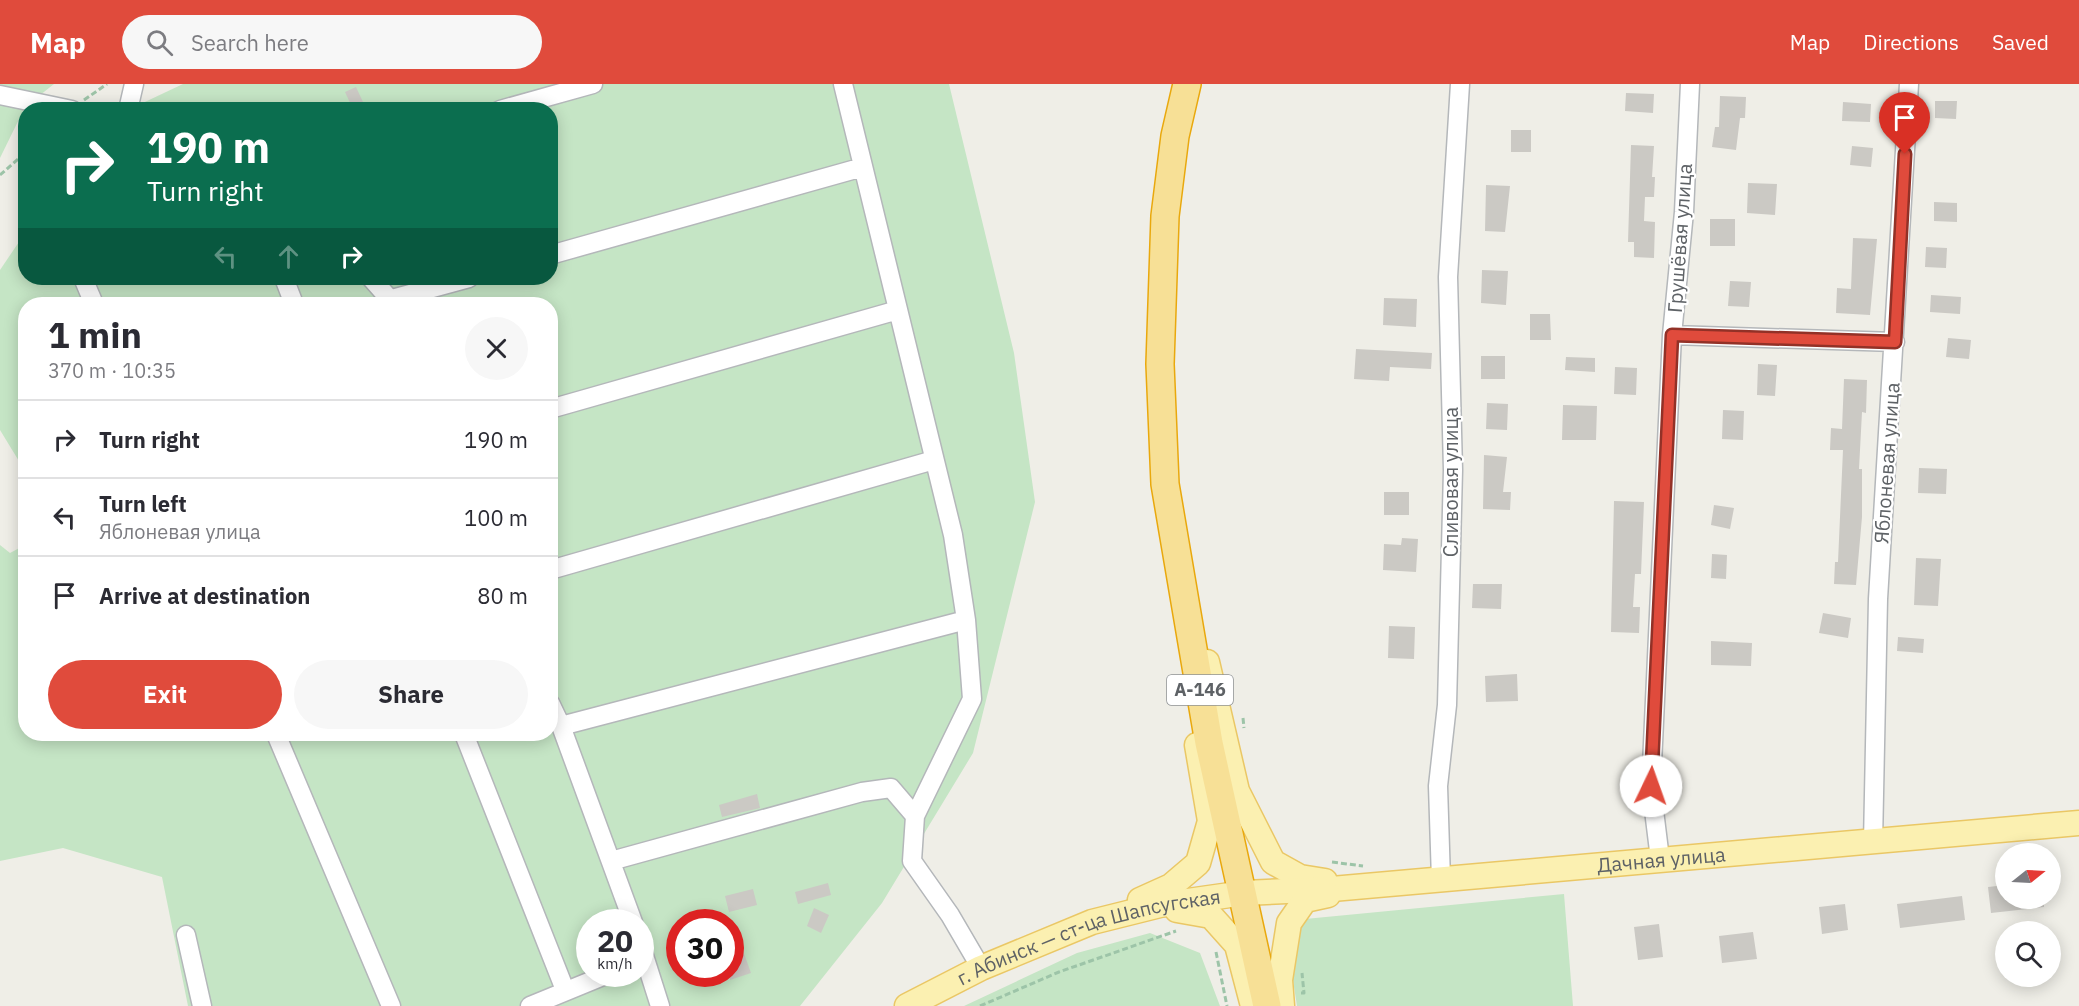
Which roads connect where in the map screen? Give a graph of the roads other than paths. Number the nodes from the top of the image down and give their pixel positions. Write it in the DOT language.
graph roads {
  1 [pos="134,84"];
  2 [pos="593,84"];
  3 [pos="843,84"];
  4 [pos="1187,84"];
  5 [pos="1460,84"];
  6 [pos="1690,84"];
  7 [pos="1909,84"];
  8 [pos="0,95"];
  9 [pos="48,102"];
  10 [pos="130,102"];
  11 [pos="529,102"];
  12 [pos="863,167"];
  13 [pos="558,253"];
  14 [pos="377,285"];
  15 [pos="447,285"];
  16 [pos="388,297"];
  17 [pos="409,297"];
  18 [pos="898,310"];
  19 [pos="1672,335"];
  20 [pos="1895,342"];
  21 [pos="558,408"];
  22 [pos="934,460"];
  23 [pos="1166,484"];
  24 [pos="558,568"];
  25 [pos="966,620"];
  26 [pos="558,720"];
  27 [pos="561,726"];
  28 [pos="279,741"];
  29 [pos="467,741"];
  30 [pos="915,816"];
  31 [pos="2079,823"];
  32 [pos="1873,843"];
  33 [pos="1660,859"];
  34 [pos="611,861"];
  35 [pos="1441,880"];
  36 [pos="1363,887"];
  37 [pos="1244,893"];
  38 [pos="628,909"];
  39 [pos="1092,922"];
  40 [pos="186,934"];
  41 [pos="981,968"];
  42 [pos="576,986"];
  43 [pos="653,987"];
  44 [pos="565,990"];
  45 [pos="202,1006"];
  46 [pos="391,1006"];
  47 [pos="530,1006"];
  48 [pos="660,1006"];
  49 [pos="907,1006"];
  50 [pos="1253,1006"];
  51 [pos="1267,1006"];
  52 [pos="1282,1006"];
  1 -- 10 [label="street"];
  2 -- 11 [label="street"];
  3 -- 12 [label="street"];
  4 -- 23 [label="highway, А-146"];
  5 -- 35 [label="street, Сливовая улица"];
  6 -- 19 [label="street, Грушёвая улица"];
  7 -- 20 [label="street, Яблоневая улица"];
  8 -- 9 [label="street"];
  12 -- 13 [label="street"];
  12 -- 18 [label="street"];
  14 -- 16 [label="street"];
  15 -- 17 [label="street"];
  18 -- 21 [label="street"];
  18 -- 22 [label="street"];
  19 -- 20 [label="street"];
  19 -- 33 [label="street, Грушёвая улица"];
  20 -- 32 [label="street, Яблоневая улица"];
  22 -- 24 [label="street"];
  22 -- 25 [label="street"];
  23 -- 36 [label="main road"];
  23 -- 37 [label="highway, А-146"];
  23 -- 39 [label="main road"];
  25 -- 27 [label="street"];
  25 -- 30 [label="street"];
  26 -- 27 [label="street"];
  27 -- 34 [label="street"];
  28 -- 46 [label="street"];
  29 -- 44 [label="street"];
  30 -- 34 [label="street"];
  30 -- 41 [label="street"];
  31 -- 32 [label="main road, Дачная улица"];
  32 -- 33 [label="main road, Дачная улица"];
  33 -- 35 [label="main road, Дачная улица"];
  34 -- 38 [label="street"];
  35 -- 36 [label="main road, Дачная улица"];
  36 -- 37 [label="main road, Дачная улица"];
  36 -- 52 [label="main road"];
  37 -- 39 [label="main road, г. Абинск — ст-ца Шапсугская"];
  37 -- 51 [label="highway, А-146"];
  39 -- 41 [label="main road, г. Абинск — ст-ца Шапсугская"];
  39 -- 50 [label="main road"];
  40 -- 45 [label="street"];
  41 -- 49 [label="main road, г. Абинск — ст-ца Шапсугская"];
  42 -- 44 [label="street"];
  43 -- 48 [label="street"];
  44 -- 47 [label="street"];
}
